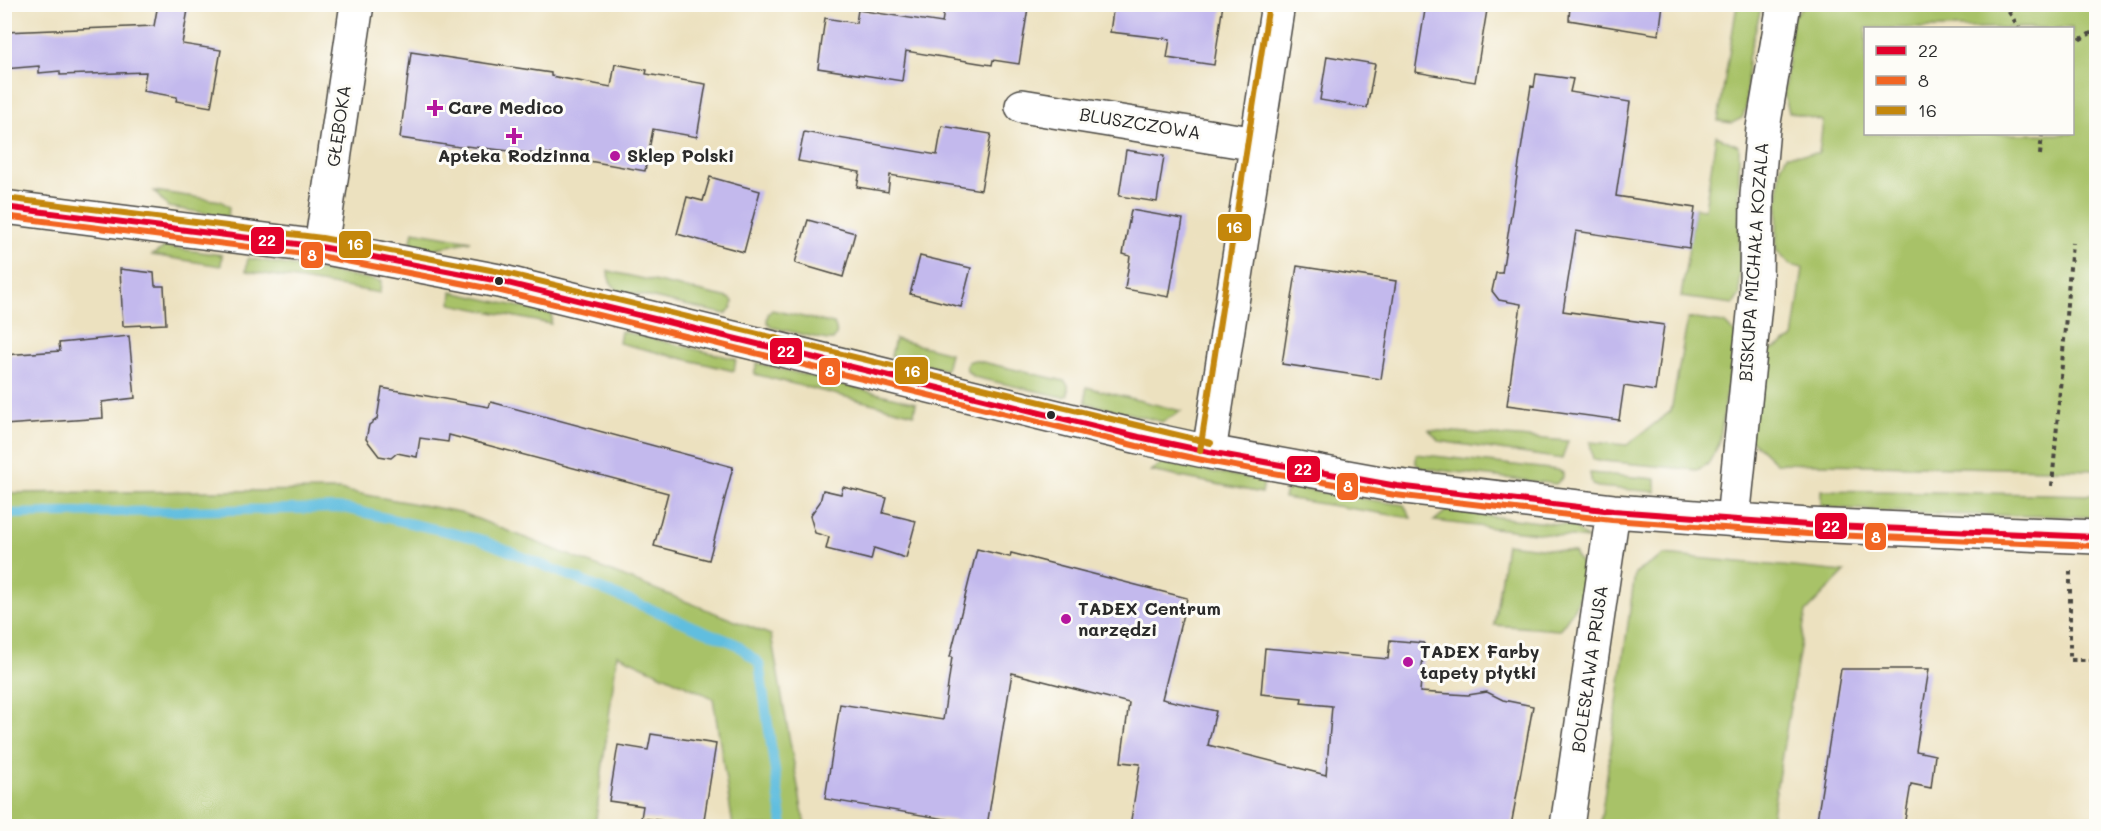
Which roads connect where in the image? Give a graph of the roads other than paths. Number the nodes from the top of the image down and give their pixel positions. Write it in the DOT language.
graph roads {
  1 [pos="357,4"];
  2 [pos="1278,4"];
  3 [pos="1784,4"];
  4 [pos="1022,106"];
  5 [pos="1257,144"];
  6 [pos="4,207"];
  7 [pos="321,247"];
  8 [pos="1209,452"];
  9 [pos="1613,511"];
  10 [pos="1733,520"];
  11 [pos="2097,537"];
  12 [pos="1567,826"];
  1 -- 7 [label="street, GŁĘBOKA"];
  2 -- 5 [label="street"];
  3 -- 10 [label="street, BISKUPA MICHAŁA KOZALA"];
  4 -- 5 [label="street, BLUSZCZOWA"];
  5 -- 8 [label="street"];
  6 -- 7 [label="street"];
  7 -- 8 [label="street"];
  8 -- 9 [label="street"];
  9 -- 10 [label="street"];
  9 -- 12 [label="street, BOLESŁAWA PRUSA"];
  10 -- 11 [label="street"];
}
